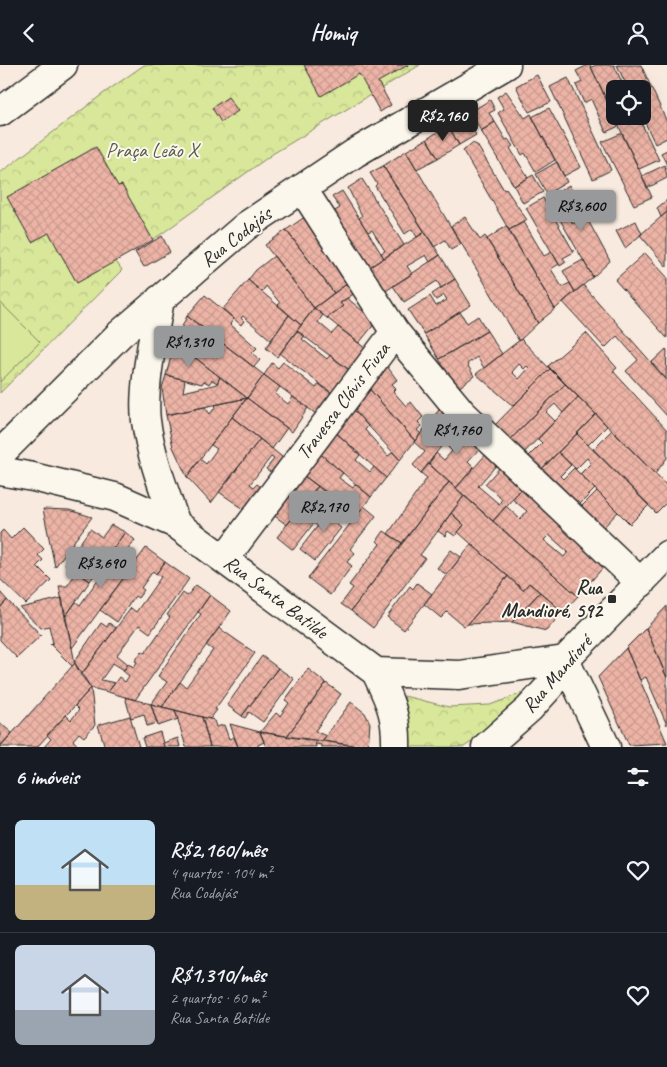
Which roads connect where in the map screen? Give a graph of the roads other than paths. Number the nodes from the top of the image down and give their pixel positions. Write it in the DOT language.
graph roads {
  1 [pos="63,65"];
  2 [pos="506,65"];
  3 [pos="0,112"];
  4 [pos="302,188"];
  5 [pos="160,299"];
  6 [pos="395,332"];
  7 [pos="0,454"];
  8 [pos="0,471"];
  9 [pos="176,524"];
  10 [pos="667,555"];
  11 [pos="225,558"];
  12 [pos="641,583"];
  13 [pos="565,660"];
  14 [pos="376,672"];
  15 [pos="396,747"];
  16 [pos="486,747"];
  17 [pos="606,747"];
  1 -- 3 [label="street"];
  2 -- 4 [label="street, Rua Codajás"];
  4 -- 5 [label="street, Rua Codajás"];
  4 -- 6 [label="street, Travessa Clóvis Fiuza"];
  5 -- 7 [label="street, Rua Codajás"];
  5 -- 9 [label="street"];
  6 -- 11 [label="street, Travessa Clóvis Fiuza"];
  6 -- 12 [label="street"];
  8 -- 9 [label="street, Rua Santa Batilde"];
  9 -- 11 [label="street, Rua Santa Batilde"];
  10 -- 12 [label="street, Rua Mandioré"];
  11 -- 14 [label="street, Rua Santa Batilde"];
  12 -- 13 [label="street, Rua Mandioré"];
  13 -- 14 [label="street"];
  13 -- 16 [label="street, Rua Mandioré"];
  13 -- 17 [label="street"];
  14 -- 15 [label="street"];
}
